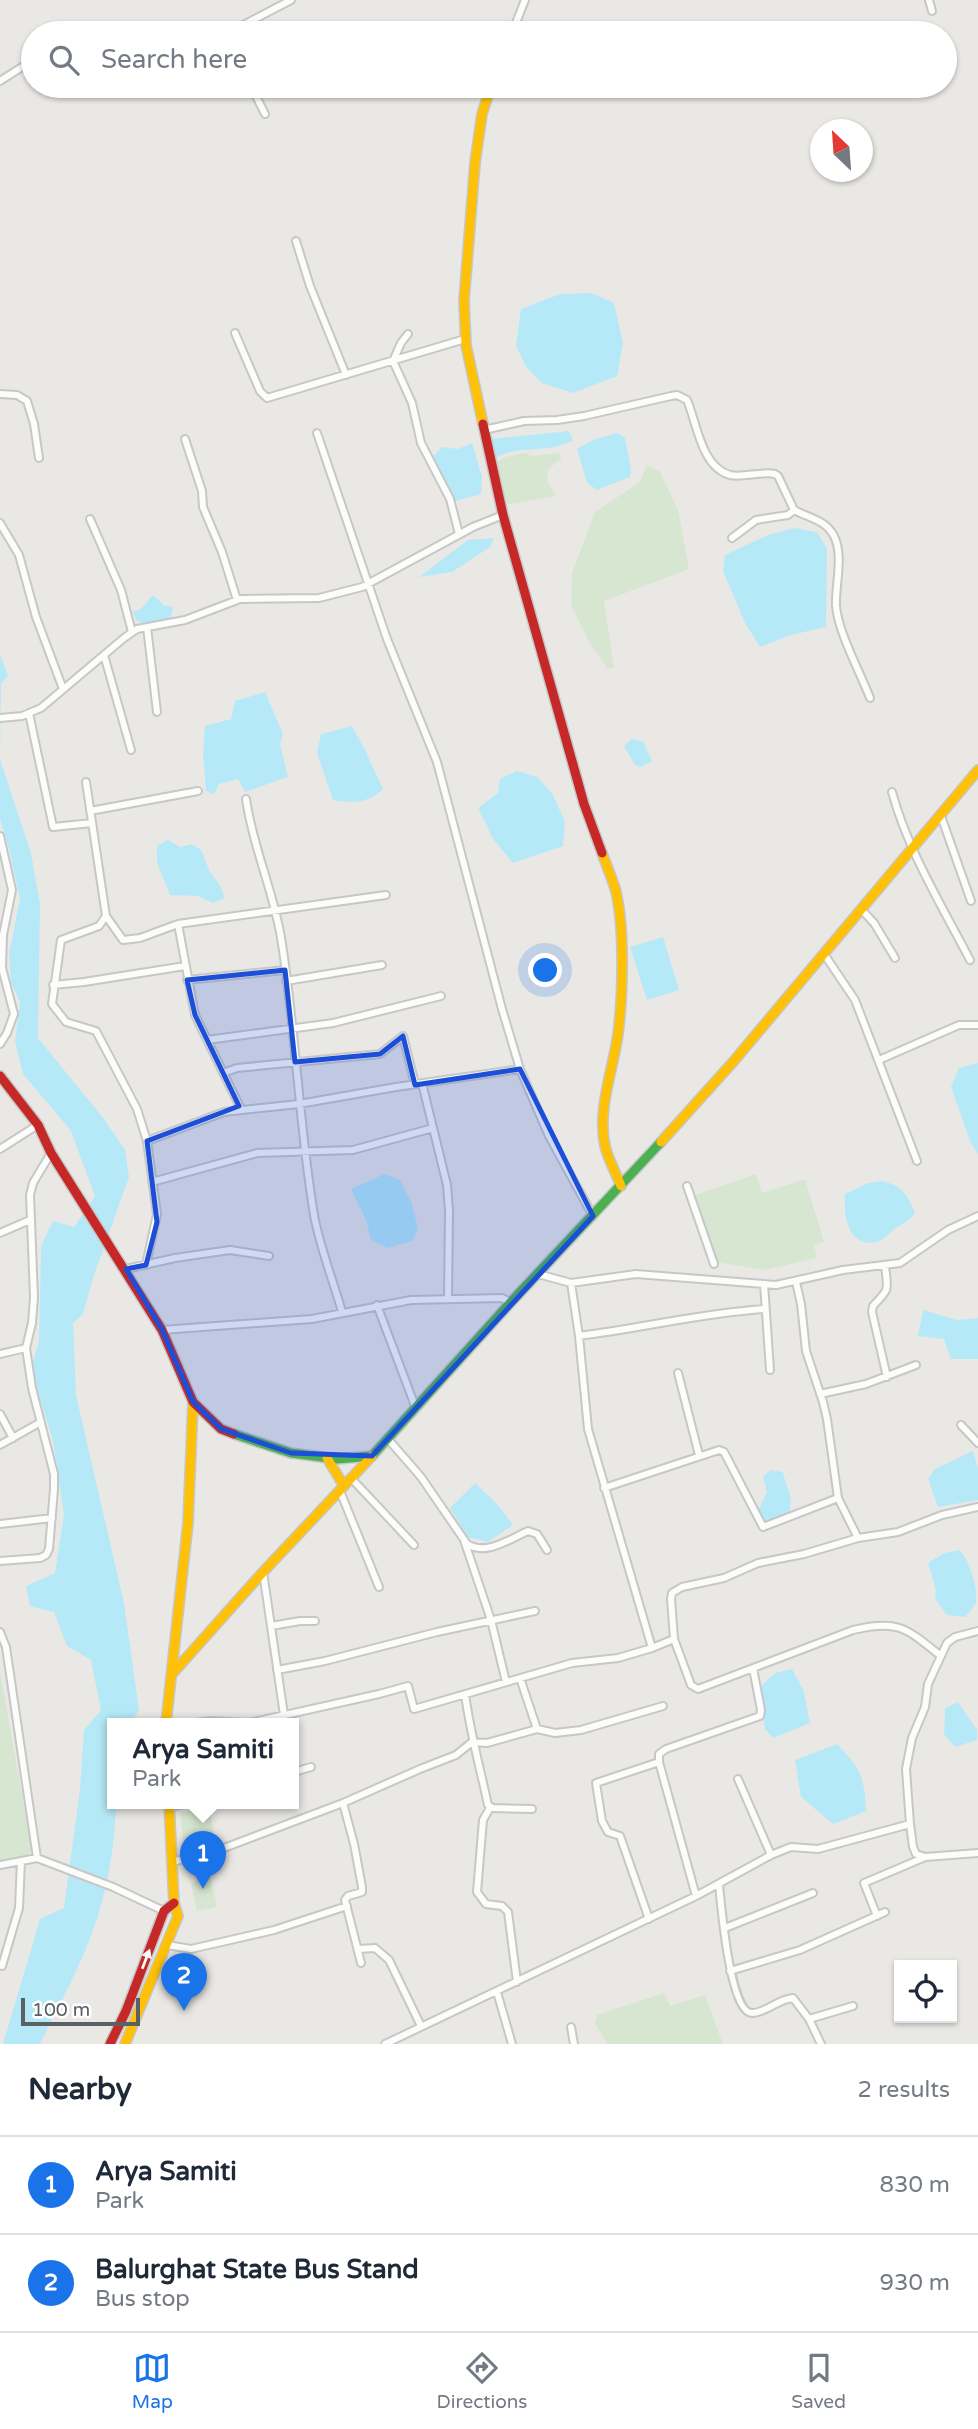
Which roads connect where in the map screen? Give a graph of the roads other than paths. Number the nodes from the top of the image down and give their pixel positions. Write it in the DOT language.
graph roads {
  1 [pos="291,0"];
  2 [pos="525,0"];
  3 [pos="929,0"];
  4 [pos="932,11"];
  5 [pos="252,21"];
  6 [pos="517,21"];
  7 [pos="21,68"];
  8 [pos="0,81"];
  9 [pos="257,98"];
  10 [pos="487,98"];
  11 [pos="265,114"];
  12 [pos="296,241"];
  13 [pos="235,333"];
  14 [pos="408,334"];
  15 [pos="466,339"];
  16 [pos="393,361"];
  17 [pos="346,375"];
  18 [pos="0,394"];
  19 [pos="484,430"];
  20 [pos="317,433"];
  21 [pos="185,439"];
  22 [pos="39,458"];
  23 [pos="794,510"];
  24 [pos="503,515"];
  25 [pos="90,519"];
  26 [pos="0,523"];
  27 [pos="460,534"];
  28 [pos="732,538"];
  29 [pos="369,584"];
  30 [pos="237,600"];
  31 [pos="147,627"];
  32 [pos="132,632"];
  33 [pos="104,655"];
  34 [pos="63,689"];
  35 [pos="870,698"];
  36 [pos="157,712"];
  37 [pos="25,715"];
  38 [pos="0,718"];
  39 [pos="131,750"];
  40 [pos="978,770"];
  41 [pos="86,782"];
  42 [pos="198,791"];
  43 [pos="892,792"];
  44 [pos="246,799"];
  45 [pos="90,811"];
  46 [pos="941,814"];
  47 [pos="92,823"];
  48 [pos="0,836"];
  49 [pos="912,848"];
  50 [pos="386,895"];
  51 [pos="971,901"];
  52 [pos="861,909"];
  53 [pos="276,911"];
  54 [pos="106,916"];
  55 [pos="178,924"];
  56 [pos="824,954"];
  57 [pos="895,958"];
  58 [pos="971,960"];
  59 [pos="382,965"];
  60 [pos="185,967"];
  61 [pos="285,970"];
  62 [pos="187,981"];
  63 [pos="286,981"];
  64 [pos="54,985"];
  65 [pos="442,996"];
  66 [pos="978,1025"];
  67 [pos="293,1030"];
  68 [pos="207,1040"];
  69 [pos="0,1044"];
  70 [pos="879,1060"];
  71 [pos="295,1062"];
  72 [pos="520,1069"];
  73 [pos="223,1073"];
  74 [pos="0,1076"];
  75 [pos="419,1084"];
  76 [pos="0,1089"];
  77 [pos="299,1104"];
  78 [pos="241,1109"];
  79 [pos="33,1128"];
  80 [pos="433,1128"];
  81 [pos="42,1136"];
  82 [pos="147,1141"];
  83 [pos="0,1149"];
  84 [pos="305,1152"];
  85 [pos="51,1153"];
  86 [pos="917,1161"];
  87 [pos="152,1182"];
  88 [pos="621,1186"];
  89 [pos="687,1186"];
  90 [pos="593,1216"];
  91 [pos="978,1216"];
  92 [pos="30,1220"];
  93 [pos="0,1233"];
  94 [pos="268,1256"];
  95 [pos="714,1264"];
  96 [pos="146,1265"];
  97 [pos="885,1266"];
  98 [pos="125,1269"];
  99 [pos="538,1274"];
  100 [pos="796,1282"];
  101 [pos="571,1283"];
  102 [pos="764,1284"];
  103 [pos="448,1299"];
  104 [pos="510,1302"];
  105 [pos="377,1305"];
  106 [pos="765,1309"];
  107 [pos="342,1312"];
  108 [pos="162,1330"];
  109 [pos="579,1336"];
  110 [pos="26,1348"];
  111 [pos="0,1354"];
  112 [pos="916,1365"];
  113 [pos="769,1370"];
  114 [pos="678,1373"];
  115 [pos="887,1377"];
  116 [pos="820,1394"];
  117 [pos="193,1402"];
  118 [pos="416,1408"];
  119 [pos="0,1414"];
  120 [pos="41,1422"];
  121 [pos="961,1425"];
  122 [pos="13,1438"];
  123 [pos="388,1439"];
  124 [pos="978,1443"];
  125 [pos="0,1446"];
  126 [pos="699,1455"];
  127 [pos="372,1456"];
  128 [pos="327,1458"];
  129 [pos="345,1485"];
  130 [pos="604,1488"];
  131 [pos="838,1498"];
  132 [pos="978,1507"];
  133 [pos="52,1518"];
  134 [pos="0,1524"];
  135 [pos="858,1538"];
  136 [pos="464,1540"];
  137 [pos="414,1545"];
  138 [pos="547,1550"];
  139 [pos="0,1561"];
  140 [pos="263,1572"];
  141 [pos="379,1587"];
  142 [pos="536,1611"];
  143 [pos="491,1620"];
  144 [pos="315,1621"];
  145 [pos="271,1626"];
  146 [pos="978,1631"];
  147 [pos="0,1632"];
  148 [pos="674,1639"];
  149 [pos="652,1648"];
  150 [pos="941,1656"];
  151 [pos="753,1668"];
  152 [pos="277,1670"];
  153 [pos="172,1675"];
  154 [pos="520,1678"];
  155 [pos="506,1682"];
  156 [pos="465,1694"];
  157 [pos="663,1706"];
  158 [pos="284,1715"];
  159 [pos="167,1718"];
  160 [pos="271,1718"];
  161 [pos="537,1730"];
  162 [pos="472,1742"];
  163 [pos="659,1762"];
  164 [pos="311,1767"];
  165 [pos="299,1771"];
  166 [pos="738,1779"];
  167 [pos="343,1803"];
  168 [pos="490,1808"];
  169 [pos="169,1809"];
  170 [pos="532,1809"];
  171 [pos="911,1824"];
  172 [pos="978,1853"];
  173 [pos="771,1855"];
  174 [pos="925,1857"];
  175 [pos="37,1858"];
  176 [pos="21,1861"];
  177 [pos="172,1862"];
  178 [pos="0,1865"];
  179 [pos="719,1885"];
  180 [pos="813,1893"];
  181 [pos="696,1896"];
  182 [pos="174,1903"];
  183 [pos="347,1906"];
  184 [pos="164,1911"];
  185 [pos="885,1912"];
  186 [pos="877,1916"];
  187 [pos="649,1919"];
  188 [pos="724,1928"];
  189 [pos="167,1945"];
  190 [pos="358,1949"];
  191 [pos="361,1963"];
  192 [pos="2,1966"];
  193 [pos="730,1971"];
  194 [pos="517,1982"];
  195 [pos="497,1992"];
  196 [pos="852,2006"];
  197 [pos="809,2019"];
  198 [pos="421,2026"];
  199 [pos="571,2027"];
  200 [pos="395,2042"];
  201 [pos="110,2044"];
  202 [pos="125,2044"];
  203 [pos="385,2044"];
  204 [pos="512,2044"];
  205 [pos="574,2044"];
  206 [pos="821,2044"];
  1 -- 5 [label="street"];
  2 -- 6 [label="street"];
  3 -- 4 [label="street"];
  7 -- 8 [label="street"];
  9 -- 11 [label="street"];
  10 -- 15 [label="main road"];
  12 -- 17 [label="street"];
  13 -- 17 [label="street"];
  14 -- 16 [label="street"];
  15 -- 16 [label="street"];
  15 -- 19 [label="main road"];
  16 -- 17 [label="street"];
  16 -- 27 [label="street"];
  18 -- 22 [label="street"];
  19 -- 23 [label="street"];
  19 -- 24 [label="main road"];
  20 -- 29 [label="street"];
  21 -- 30 [label="street"];
  23 -- 28 [label="street"];
  23 -- 35 [label="street"];
  24 -- 27 [label="street"];
  24 -- 88 [label="main road"];
  25 -- 32 [label="street"];
  26 -- 34 [label="street"];
  27 -- 29 [label="street"];
  29 -- 30 [label="street"];
  29 -- 72 [label="street"];
  30 -- 31 [label="street"];
  31 -- 32 [label="street"];
  31 -- 36 [label="street"];
  32 -- 33 [label="street"];
  33 -- 34 [label="street"];
  33 -- 39 [label="street"];
  34 -- 37 [label="street"];
  37 -- 38 [label="street"];
  37 -- 47 [label="street"];
  40 -- 46 [label="main road"];
  41 -- 45 [label="street"];
  42 -- 45 [label="street"];
  43 -- 49 [label="street"];
  44 -- 53 [label="street"];
  45 -- 47 [label="street"];
  46 -- 49 [label="main road"];
  46 -- 51 [label="street"];
  47 -- 54 [label="street"];
  48 -- 69 [label="street"];
  49 -- 52 [label="main road"];
  49 -- 58 [label="street"];
  50 -- 53 [label="street"];
  52 -- 56 [label="main road"];
  52 -- 57 [label="street"];
  53 -- 55 [label="street"];
  53 -- 61 [label="street"];
  54 -- 55 [label="street"];
  54 -- 64 [label="street"];
  55 -- 60 [label="street"];
  56 -- 70 [label="street"];
  56 -- 88 [label="main road"];
  59 -- 63 [label="street"];
  60 -- 62 [label="street"];
  60 -- 64 [label="street"];
  61 -- 62 [label="street"];
  61 -- 63 [label="street"];
  62 -- 68 [label="street"];
  63 -- 67 [label="street"];
  64 -- 82 [label="street"];
  65 -- 67 [label="street"];
  66 -- 70 [label="street"];
  67 -- 68 [label="street"];
  67 -- 71 [label="street"];
  68 -- 73 [label="street"];
  70 -- 86 [label="street"];
  71 -- 73 [label="street"];
  71 -- 75 [label="street"];
  71 -- 77 [label="street"];
  72 -- 75 [label="street"];
  72 -- 90 [label="street"];
  73 -- 78 [label="street"];
  74 -- 81 [label="main road"];
  75 -- 77 [label="street"];
  75 -- 80 [label="street"];
  76 -- 79 [label="main road"];
  77 -- 78 [label="street"];
  77 -- 84 [label="street"];
  78 -- 82 [label="street"];
  79 -- 81 [label="main road"];
  79 -- 83 [label="street"];
  80 -- 84 [label="street"];
  80 -- 103 [label="street"];
  81 -- 85 [label="main road"];
  82 -- 87 [label="street"];
  84 -- 87 [label="street"];
  84 -- 107 [label="street"];
  85 -- 92 [label="street"];
  85 -- 98 [label="main road"];
  87 -- 96 [label="street"];
  88 -- 90 [label="main road"];
  89 -- 95 [label="street"];
  90 -- 99 [label="main road"];
  91 -- 97 [label="street"];
  92 -- 93 [label="street"];
  92 -- 110 [label="street"];
  94 -- 96 [label="street"];
  96 -- 98 [label="street"];
  97 -- 100 [label="street"];
  97 -- 115 [label="street"];
  98 -- 108 [label="main road"];
  99 -- 101 [label="street"];
  99 -- 104 [label="main road"];
  100 -- 102 [label="street"];
  100 -- 116 [label="street"];
  101 -- 102 [label="street"];
  101 -- 109 [label="street"];
  102 -- 106 [label="street"];
  103 -- 104 [label="street"];
  103 -- 105 [label="street"];
  104 -- 118 [label="main road"];
  105 -- 107 [label="street"];
  105 -- 118 [label="street"];
  106 -- 109 [label="street"];
  106 -- 113 [label="street"];
  107 -- 108 [label="street"];
  108 -- 117 [label="main road"];
  109 -- 130 [label="street"];
  110 -- 111 [label="street"];
  110 -- 120 [label="street"];
  112 -- 115 [label="street"];
  114 -- 126 [label="street"];
  115 -- 116 [label="street"];
  116 -- 131 [label="street"];
  117 -- 128 [label="main road"];
  117 -- 153 [label="main road"];
  118 -- 123 [label="main road"];
  119 -- 122 [label="street"];
  120 -- 122 [label="street"];
  120 -- 133 [label="street"];
  121 -- 124 [label="street"];
  122 -- 125 [label="street"];
  123 -- 127 [label="main road"];
  123 -- 136 [label="street"];
  126 -- 130 [label="street"];
  126 -- 131 [label="street"];
  127 -- 128 [label="main road"];
  127 -- 129 [label="main road"];
  128 -- 129 [label="main road"];
  129 -- 137 [label="street"];
  129 -- 140 [label="main road"];
  129 -- 141 [label="street"];
  130 -- 149 [label="street"];
  131 -- 135 [label="street"];
  132 -- 135 [label="street"];
  133 -- 134 [label="street"];
  133 -- 139 [label="street"];
  135 -- 148 [label="street"];
  136 -- 138 [label="street"];
  136 -- 143 [label="street"];
  140 -- 145 [label="street"];
  140 -- 153 [label="main road"];
  142 -- 143 [label="street"];
  143 -- 152 [label="street"];
  143 -- 155 [label="street"];
  144 -- 145 [label="street"];
  145 -- 152 [label="street"];
  146 -- 150 [label="street"];
  147 -- 175 [label="street"];
  148 -- 149 [label="street"];
  148 -- 151 [label="street"];
  149 -- 154 [label="street"];
  150 -- 151 [label="street"];
  150 -- 171 [label="street"];
  151 -- 163 [label="street"];
  152 -- 158 [label="street"];
  153 -- 159 [label="main road"];
  154 -- 155 [label="street"];
  154 -- 161 [label="street"];
  155 -- 156 [label="street"];
  156 -- 158 [label="street"];
  156 -- 162 [label="street"];
  157 -- 161 [label="street"];
  158 -- 160 [label="street"];
  161 -- 162 [label="street"];
  162 -- 167 [label="street"];
  162 -- 168 [label="street"];
  163 -- 181 [label="street"];
  163 -- 187 [label="street"];
  164 -- 165 [label="street"];
  166 -- 173 [label="street"];
  167 -- 177 [label="street"];
  167 -- 183 [label="street"];
  168 -- 170 [label="street"];
  168 -- 194 [label="street"];
  169 -- 177 [label="main road"];
  171 -- 173 [label="street"];
  171 -- 174 [label="street"];
  172 -- 174 [label="street"];
  173 -- 179 [label="street"];
  174 -- 186 [label="street"];
  175 -- 176 [label="street"];
  175 -- 184 [label="street"];
  176 -- 178 [label="street"];
  176 -- 192 [label="street"];
  177 -- 182 [label="main road"];
  179 -- 181 [label="street"];
  179 -- 188 [label="street"];
  180 -- 188 [label="street"];
  181 -- 187 [label="street"];
  182 -- 184 [label="main road"];
  182 -- 189 [label="main road"];
  183 -- 189 [label="street"];
  183 -- 190 [label="street"];
  201 -- 184 [label="main road, one-way"];
  185 -- 186 [label="street"];
  186 -- 193 [label="street"];
  187 -- 194 [label="street"];
  188 -- 193 [label="street"];
  189 -- 202 [label="main road"];
  190 -- 191 [label="street"];
  190 -- 198 [label="street"];
  193 -- 197 [label="street"];
  194 -- 195 [label="street"];
  195 -- 198 [label="street"];
  195 -- 204 [label="street"];
  196 -- 197 [label="street"];
  197 -- 206 [label="street"];
  198 -- 200 [label="street"];
  199 -- 205 [label="street"];
  200 -- 203 [label="street"];
}
